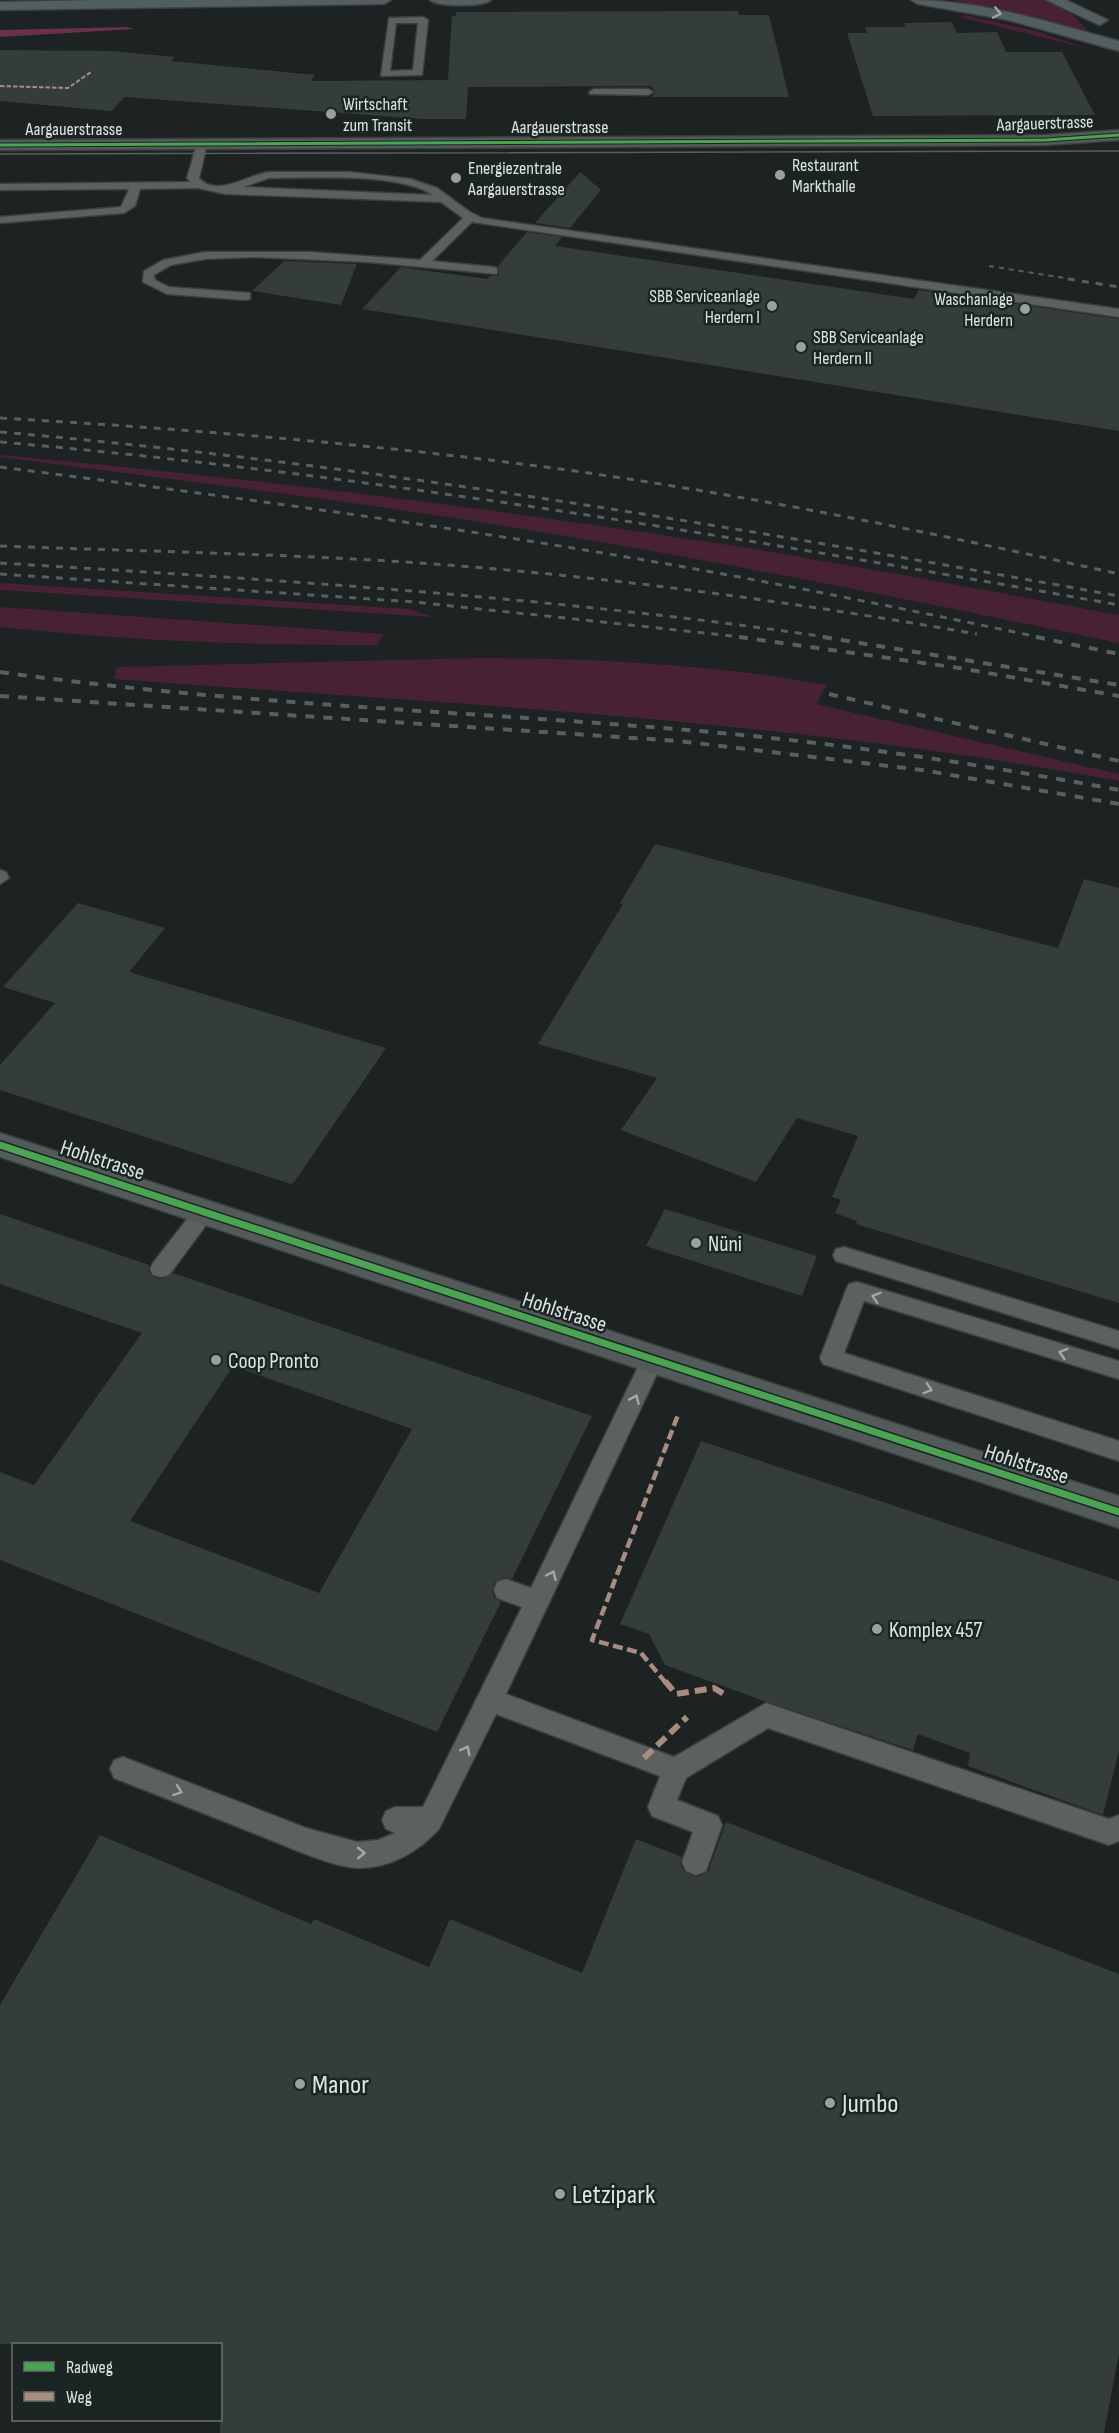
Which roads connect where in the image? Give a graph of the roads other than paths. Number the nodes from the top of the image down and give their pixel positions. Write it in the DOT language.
graph roads {
  1 [pos="384,0"];
  2 [pos="437,0"];
  3 [pos="484,0"];
  4 [pos="918,0"];
  5 [pos="1001,0"];
  6 [pos="1053,0"];
  7 [pos="0,6"];
  8 [pos="392,20"];
  9 [pos="1119,26"];
  10 [pos="1119,35"];
  11 [pos="1119,46"];
  12 [pos="648,92"];
  13 [pos="594,93"];
  14 [pos="1119,135"];
  15 [pos="202,144"];
  16 [pos="0,145"];
  17 [pos="199,184"];
  18 [pos="136,185"];
  19 [pos="0,187"];
  20 [pos="225,191"];
  21 [pos="448,199"];
  22 [pos="469,218"];
  23 [pos="0,219"];
  24 [pos="424,262"];
  25 [pos="493,271"];
  26 [pos="246,296"];
  27 [pos="1119,313"];
  28 [pos="0,1144"];
  29 [pos="204,1212"];
  30 [pos="844,1255"];
  31 [pos="161,1269"];
  32 [pos="1119,1340"];
  33 [pos="653,1359"];
  34 [pos="1119,1370"];
  35 [pos="1119,1450"];
  36 [pos="1119,1512"];
  37 [pos="506,1590"];
  38 [pos="539,1602"];
  39 [pos="490,1700"];
  40 [pos="123,1769"];
  41 [pos="676,1770"];
  42 [pos="395,1820"];
  43 [pos="430,1820"];
  44 [pos="1119,1828"];
  45 [pos="696,1862"];
  1 -- 7 [label="main road"];
  2 -- 3 [label="main road"];
  4 -- 11 [label="main road, one-way"];
  5 -- 10 [label="main road"];
  6 -- 9 [label="main road"];
  8 -- 8 [label="lane"];
  12 -- 13 [label="lane"];
  14 -- 15 [label="street, Aargauerstrasse"];
  15 -- 16 [label="street, Aargauerstrasse"];
  15 -- 17 [label="lane"];
  17 -- 18 [label="lane"];
  17 -- 20 [label="lane"];
  18 -- 19 [label="lane"];
  18 -- 23 [label="lane"];
  20 -- 21 [label="lane"];
  20 -- 21 [label="lane"];
  21 -- 22 [label="lane"];
  22 -- 24 [label="lane"];
  22 -- 27 [label="lane"];
  24 -- 25 [label="lane"];
  24 -- 26 [label="lane"];
  28 -- 29 [label="street, Hohlstrasse"];
  29 -- 31 [label="lane"];
  29 -- 33 [label="street, Hohlstrasse"];
  30 -- 32 [label="lane"];
  33 -- 36 [label="street, Hohlstrasse"];
  38 -- 33 [label="lane, one-way"];
  34 -- 35 [label="lane, one-way"];
  37 -- 38 [label="lane"];
  38 -- 39 [label="lane"];
  39 -- 41 [label="lane"];
  43 -- 39 [label="lane, one-way"];
  40 -- 43 [label="lane, one-way"];
  41 -- 44 [label="lane"];
  41 -- 45 [label="lane"];
  42 -- 43 [label="lane"];
}
